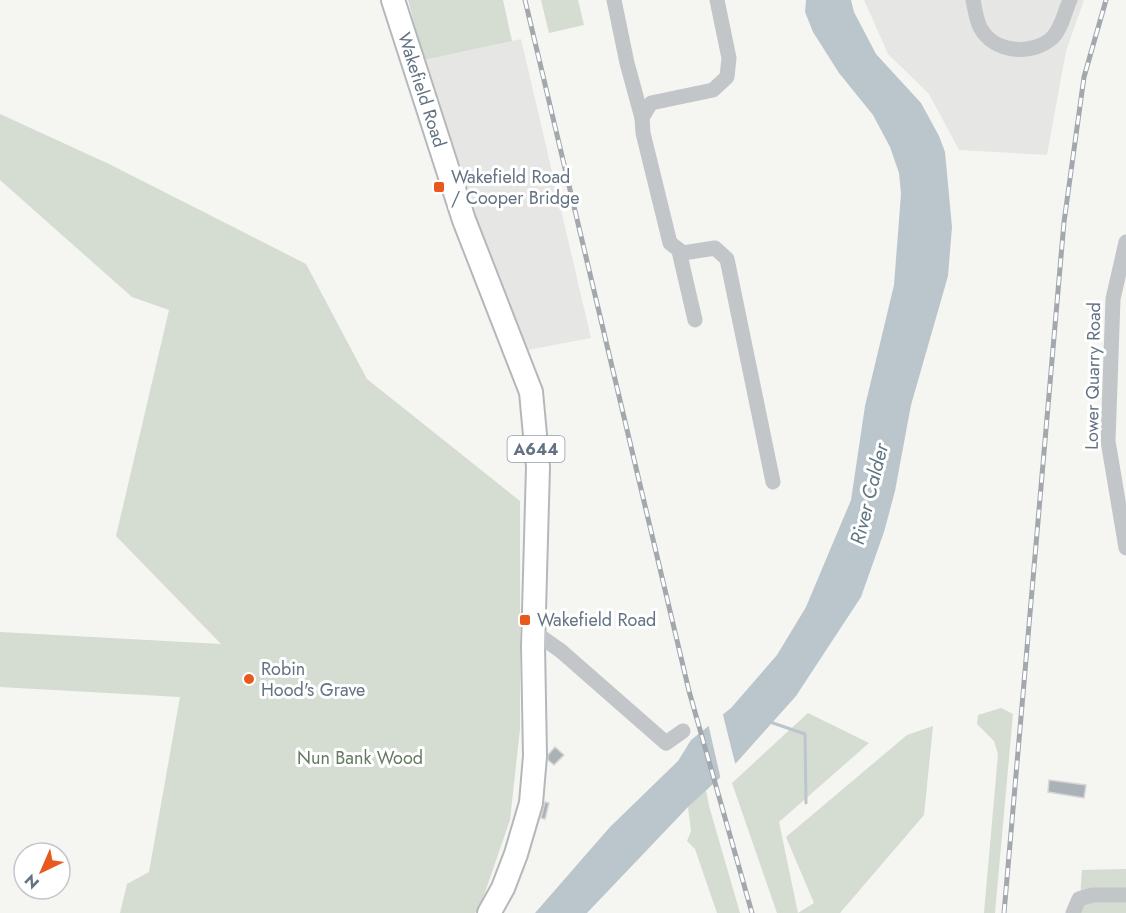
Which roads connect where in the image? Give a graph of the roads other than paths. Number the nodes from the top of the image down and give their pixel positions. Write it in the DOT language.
graph roads {
  1 [pos="393,0"];
  2 [pos="614,0"];
  3 [pos="717,0"];
  4 [pos="974,0"];
  5 [pos="1070,0"];
  6 [pos="642,118"];
  7 [pos="1126,242"];
  8 [pos="679,251"];
  9 [pos="695,321"];
  10 [pos="773,482"];
  11 [pos="1126,548"];
  12 [pos="534,632"];
  13 [pos="683,731"];
  14 [pos="1126,895"];
  15 [pos="489,913"];
  16 [pos="1073,913"];
  1 -- 12 [label="highway, Wakefield Road / A644"];
  2 -- 6 [label="street"];
  3 -- 6 [label="street"];
  4 -- 5 [label="street"];
  6 -- 8 [label="street"];
  7 -- 11 [label="street, Lower Quarry Road"];
  8 -- 9 [label="street"];
  8 -- 10 [label="street"];
  12 -- 13 [label="street"];
  12 -- 15 [label="highway, Wakefield Road / A644"];
  14 -- 16 [label="street"];
}
